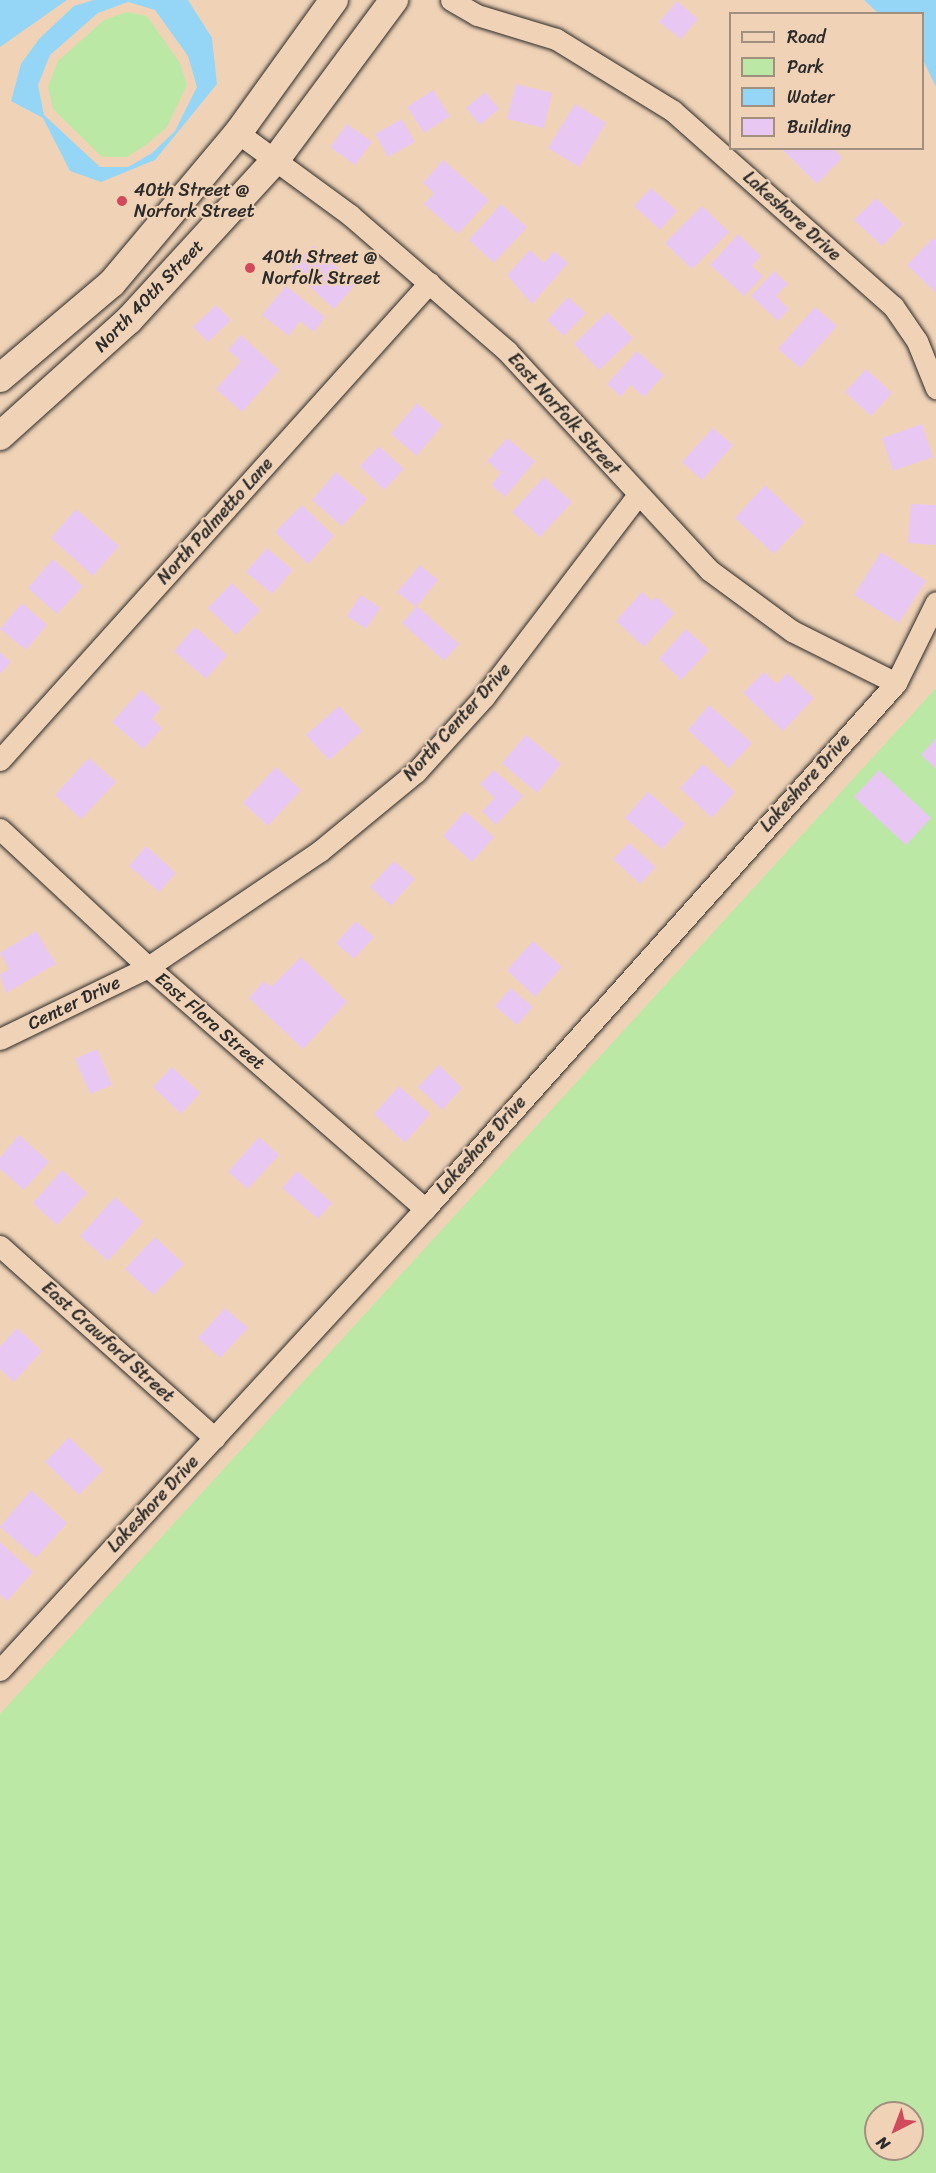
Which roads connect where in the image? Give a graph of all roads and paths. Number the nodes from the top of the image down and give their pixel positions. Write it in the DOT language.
graph roads {
  1 [pos="334,0"];
  2 [pos="394,0"];
  3 [pos="451,0"];
  4 [pos="238,133"];
  5 [pos="274,162"];
  6 [pos="429,283"];
  7 [pos="0,378"];
  8 [pos="936,388"];
  9 [pos="0,436"];
  10 [pos="637,496"];
  11 [pos="936,602"];
  12 [pos="896,683"];
  13 [pos="0,760"];
  14 [pos="0,829"];
  15 [pos="148,967"];
  16 [pos="0,1039"];
  17 [pos="425,1209"];
  18 [pos="0,1246"];
  19 [pos="215,1437"];
  20 [pos="3,1661"];
  1 -- 4 [label="main road, North 40th Street"];
  2 -- 5 [label="main road, North 40th Street"];
  3 -- 8 [label="street, Lakeshore Drive"];
  4 -- 5 [label="street, East Norfolk Street"];
  4 -- 7 [label="main road, North 40th Street"];
  5 -- 6 [label="street, East Norfolk Street"];
  5 -- 9 [label="main road, North 40th Street"];
  6 -- 10 [label="street, East Norfolk Street"];
  6 -- 13 [label="street, North Palmetto Lane"];
  10 -- 12 [label="street, East Norfolk Street"];
  10 -- 15 [label="street, North Center Drive"];
  11 -- 12 [label="street, Lakeshore Drive"];
  12 -- 17 [label="street, Lakeshore Drive"];
  14 -- 15 [label="street, East Flora Street"];
  15 -- 16 [label="street, Center Drive"];
  15 -- 17 [label="street, East Flora Street"];
  17 -- 19 [label="street, Lakeshore Drive"];
  18 -- 19 [label="street, East Crawford Street"];
  19 -- 20 [label="street, Lakeshore Drive"];
}
